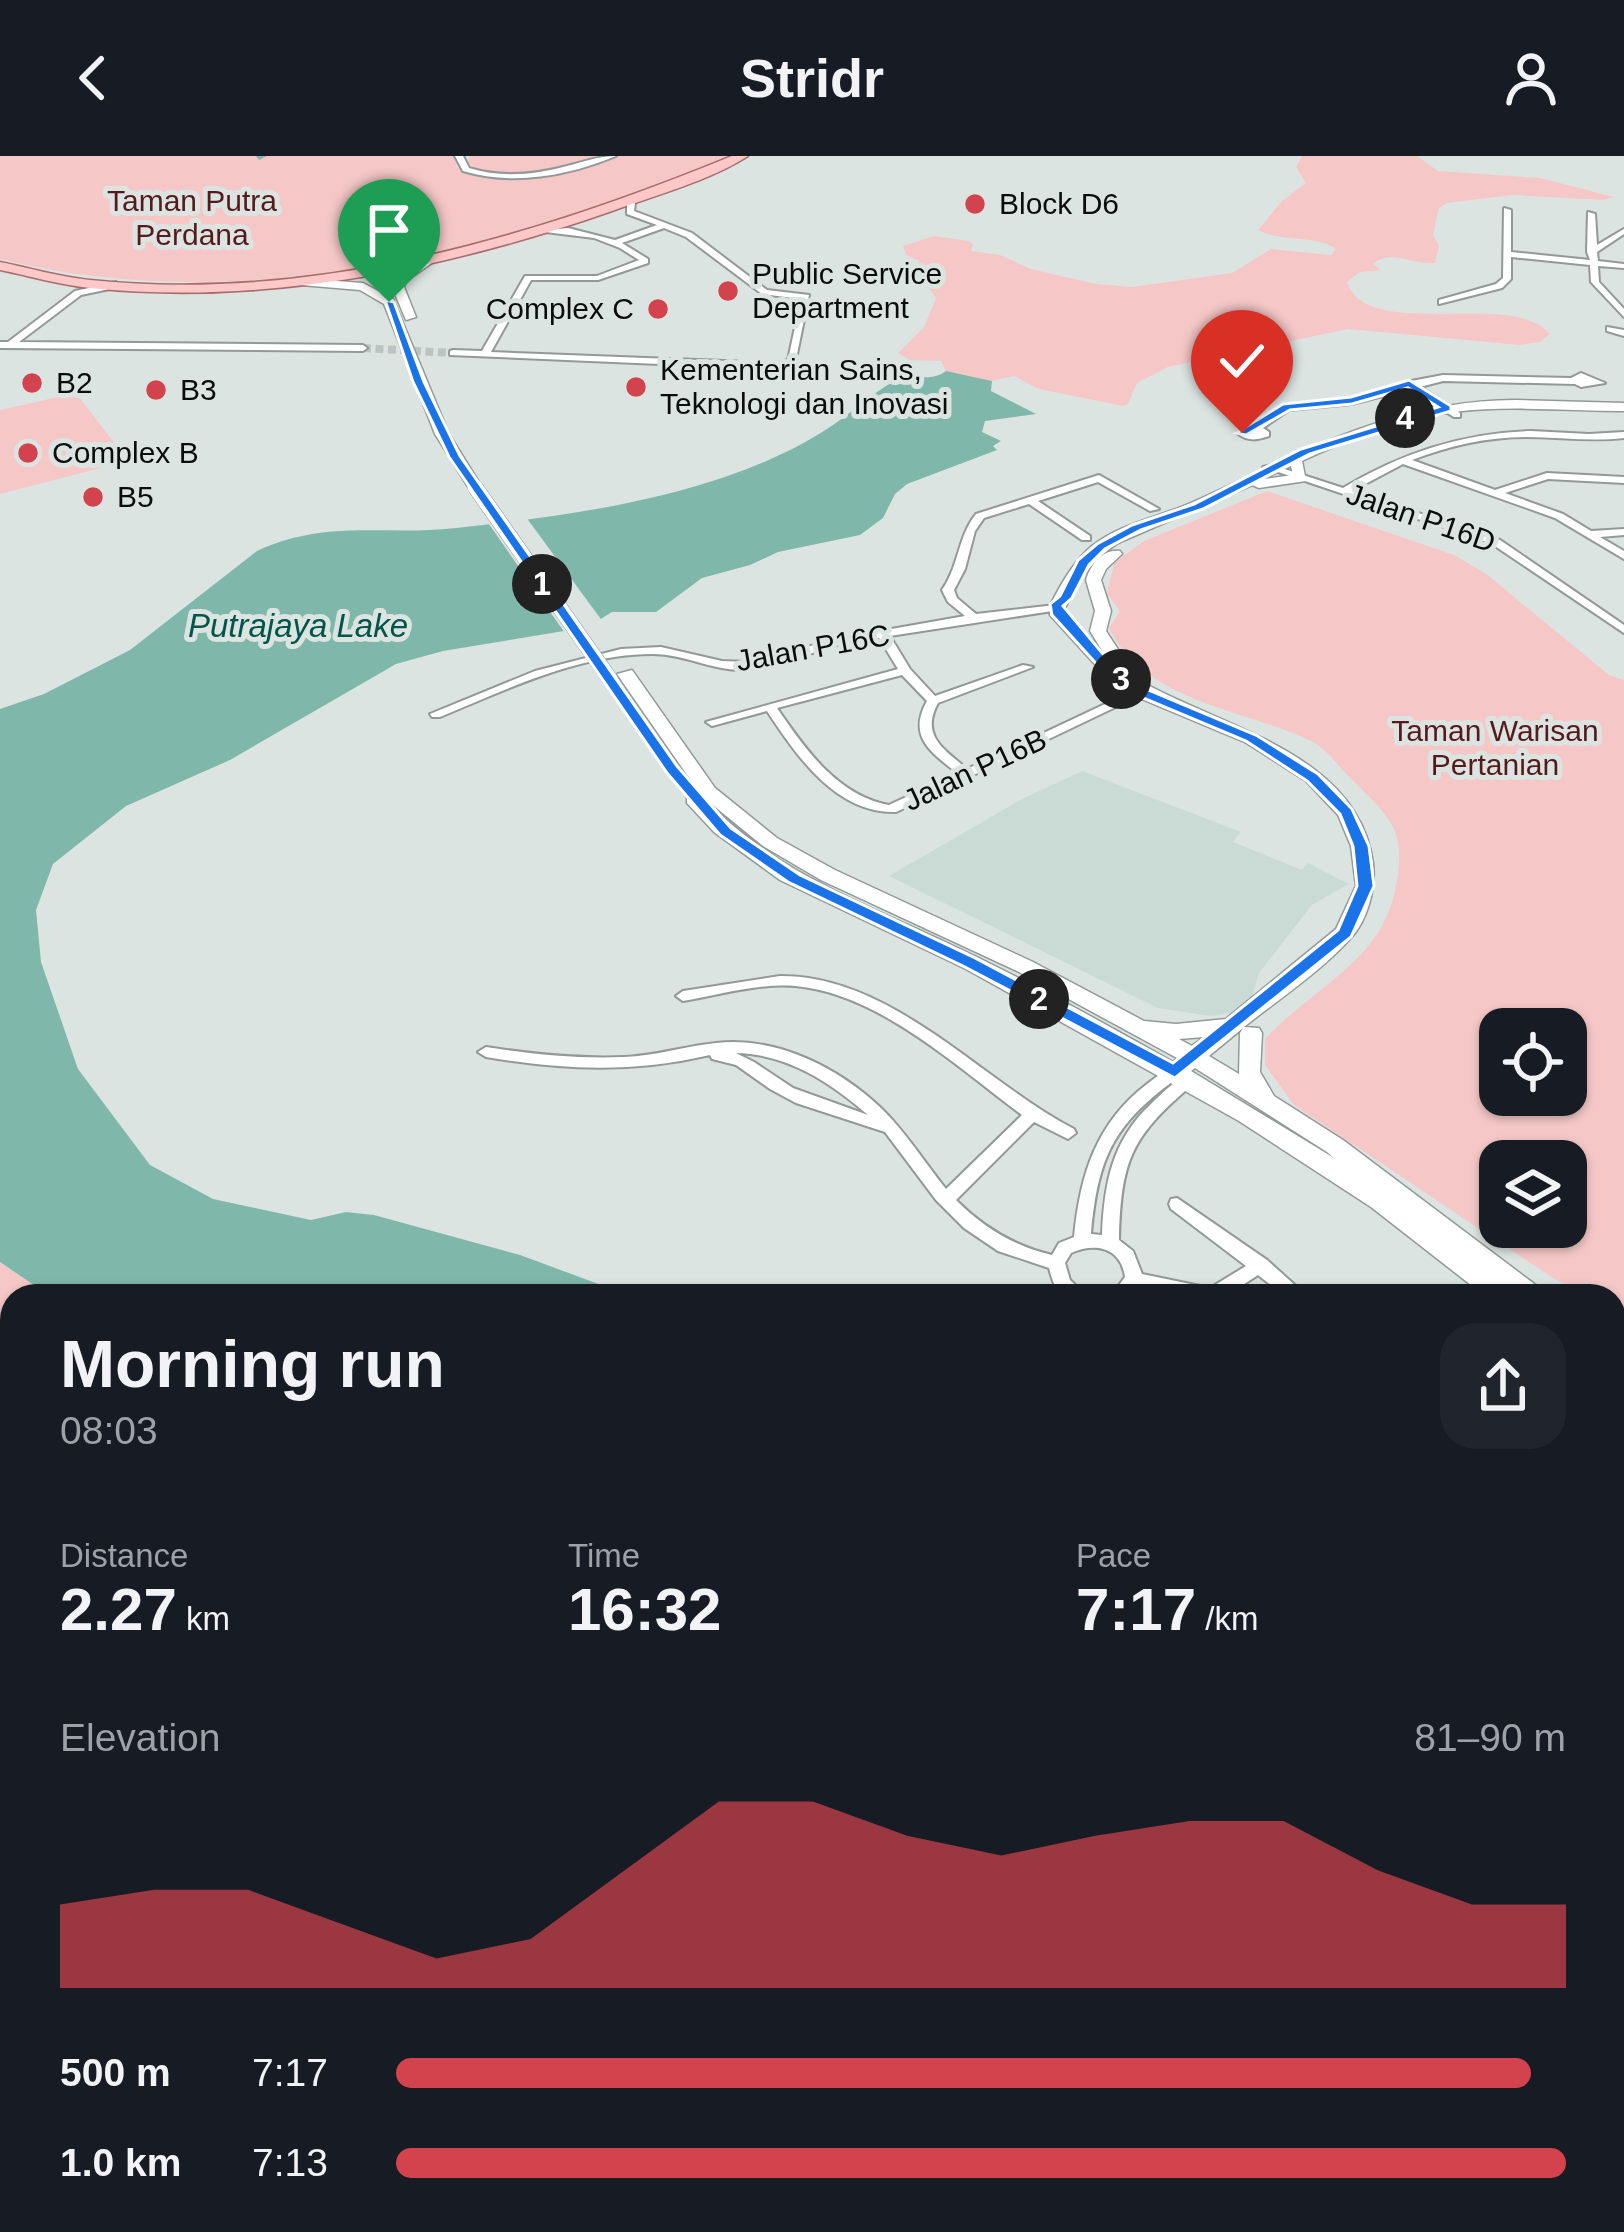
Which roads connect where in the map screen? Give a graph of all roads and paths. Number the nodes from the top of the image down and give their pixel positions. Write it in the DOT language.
graph roads {
  1 [pos="459,156"];
  2 [pos="611,156"];
  3 [pos="742,156"];
  4 [pos="631,203"];
  5 [pos="1508,210"];
  6 [pos="1591,214"];
  7 [pos="665,225"];
  8 [pos="541,231"];
  9 [pos="1624,231"];
  10 [pos="612,244"];
  11 [pos="1507,254"];
  12 [pos="1592,257"];
  13 [pos="430,260"];
  14 [pos="0,266"];
  15 [pos="1624,266"];
  16 [pos="62,280"];
  17 [pos="268,283"];
  18 [pos="117,285"];
  19 [pos="1442,302"];
  20 [pos="1624,314"];
  21 [pos="1610,328"];
  22 [pos="1624,332"];
  23 [pos="3,345"];
  24 [pos="362,348"];
  25 [pos="453,353"];
  26 [pos="484,355"];
  27 [pos="1576,381"];
  28 [pos="1409,384"];
  29 [pos="1624,410"];
  30 [pos="1452,411"];
  31 [pos="1258,427"];
  32 [pos="1624,435"];
  33 [pos="1402,460"];
  34 [pos="1274,470"];
  35 [pos="1299,471"];
  36 [pos="1624,480"];
  37 [pos="1259,484"];
  38 [pos="482,486"];
  39 [pos="1345,491"];
  40 [pos="1499,492"];
  41 [pos="1029,499"];
  42 [pos="1154,509"];
  43 [pos="1624,532"];
  44 [pos="1592,534"];
  45 [pos="1086,538"];
  46 [pos="1624,556"];
  47 [pos="1062,608"];
  48 [pos="1096,609"];
  49 [pos="972,616"];
  50 [pos="1624,630"];
  51 [pos="884,636"];
  52 [pos="1027,667"];
  53 [pos="905,671"];
  54 [pos="618,677"];
  55 [pos="1141,692"];
  56 [pos="933,701"];
  57 [pos="771,708"];
  58 [pos="436,714"];
  59 [pos="712,722"];
  60 [pos="967,775"];
  61 [pos="683,996"];
  62 [pos="1136,1025"];
  63 [pos="1244,1029"];
  64 [pos="485,1052"];
  65 [pos="755,1056"];
  66 [pos="1191,1068"];
  67 [pos="856,1096"];
  68 [pos="1266,1101"];
  69 [pos="838,1111"];
  70 [pos="1032,1114"];
  71 [pos="895,1132"];
  72 [pos="1068,1133"];
  73 [pos="946,1200"];
  74 [pos="1177,1204"];
  75 [pos="1082,1240"];
  76 [pos="1110,1243"];
  77 [pos="1472,1246"];
  78 [pos="1056,1263"];
  79 [pos="1261,1265"];
  80 [pos="1134,1279"];
  81 [pos="1062,1284"];
  82 [pos="1130,1284"];
  83 [pos="1157,1284"];
  84 [pos="1231,1284"];
  85 [pos="1284,1284"];
  86 [pos="1489,1284"];
  87 [pos="1518,1284"];
  88 [pos="1534,1284"];
  1 -- 2 [label="street"];
  3 -- 4 [label="main road"];
  4 -- 7 [label="street"];
  4 -- 8 [label="main road"];
  5 -- 11 [label="street"];
  6 -- 12 [label="street"];
  7 -- 10 [label="street"];
  7 -- 26 [label="street"];
  8 -- 10 [label="street"];
  8 -- 13 [label="main road"];
  9 -- 12 [label="street"];
  10 -- 26 [label="street"];
  11 -- 12 [label="street"];
  11 -- 19 [label="street"];
  12 -- 15 [label="street"];
  12 -- 20 [label="street"];
  13 -- 17 [label="main road"];
  13 -- 38 [label="main road"];
  14 -- 16 [label="main road"];
  16 -- 18 [label="main road"];
  16 -- 23 [label="street"];
  17 -- 18 [label="main road"];
  17 -- 38 [label="main road"];
  18 -- 23 [label="street"];
  21 -- 22 [label="street"];
  23 -- 24 [label="street"];
  25 -- 26 [label="street"];
  27 -- 28 [label="street"];
  28 -- 30 [label="street"];
  28 -- 31 [label="street"];
  29 -- 30 [label="main road"];
  30 -- 34 [label="main road"];
  30 -- 35 [label="main road"];
  32 -- 33 [label="street"];
  33 -- 39 [label="street"];
  33 -- 40 [label="street"];
  34 -- 35 [label="main road"];
  34 -- 37 [label="main road"];
  34 -- 47 [label="main road"];
  35 -- 37 [label="main road"];
  35 -- 39 [label="street, Jalan P16D"];
  36 -- 40 [label="street"];
  37 -- 48 [label="main road"];
  38 -- 54 [label="main road, bridge"];
  39 -- 50 [label="street, Jalan P16D"];
  40 -- 44 [label="street"];
  41 -- 42 [label="street"];
  41 -- 45 [label="street"];
  41 -- 49 [label="street"];
  43 -- 44 [label="street"];
  44 -- 46 [label="street"];
  47 -- 48 [label="main road"];
  47 -- 49 [label="street, Jalan P16C"];
  47 -- 55 [label="main road"];
  48 -- 63 [label="main road"];
  49 -- 51 [label="street, Jalan P16C"];
  51 -- 53 [label="street"];
  51 -- 58 [label="street, Jalan P16C"];
  52 -- 56 [label="street"];
  53 -- 56 [label="street"];
  53 -- 57 [label="street"];
  54 -- 62 [label="main road"];
  54 -- 66 [label="main road"];
  55 -- 60 [label="street, Jalan P16B"];
  55 -- 63 [label="main road"];
  56 -- 60 [label="street"];
  57 -- 59 [label="street"];
  57 -- 60 [label="street, Jalan P16B"];
  61 -- 70 [label="street"];
  62 -- 63 [label="main road"];
  62 -- 66 [label="main road"];
  63 -- 66 [label="main road"];
  63 -- 68 [label="main road"];
  64 -- 65 [label="street"];
  65 -- 67 [label="street"];
  65 -- 69 [label="street"];
  66 -- 68 [label="main road"];
  66 -- 75 [label="street"];
  66 -- 76 [label="street"];
  66 -- 86 [label="main road"];
  67 -- 69 [label="street"];
  67 -- 71 [label="street"];
  68 -- 77 [label="main road"];
  69 -- 71 [label="street"];
  70 -- 72 [label="street"];
  70 -- 73 [label="street"];
  71 -- 73 [label="street"];
  73 -- 78 [label="street"];
  74 -- 79 [label="street"];
  75 -- 76 [label="street"];
  75 -- 78 [label="street"];
  76 -- 80 [label="street"];
  77 -- 87 [label="main road"];
  77 -- 88 [label="main road"];
  78 -- 81 [label="street"];
  79 -- 84 [label="street"];
  79 -- 85 [label="street"];
  80 -- 82 [label="street"];
  80 -- 83 [label="street"];
}
